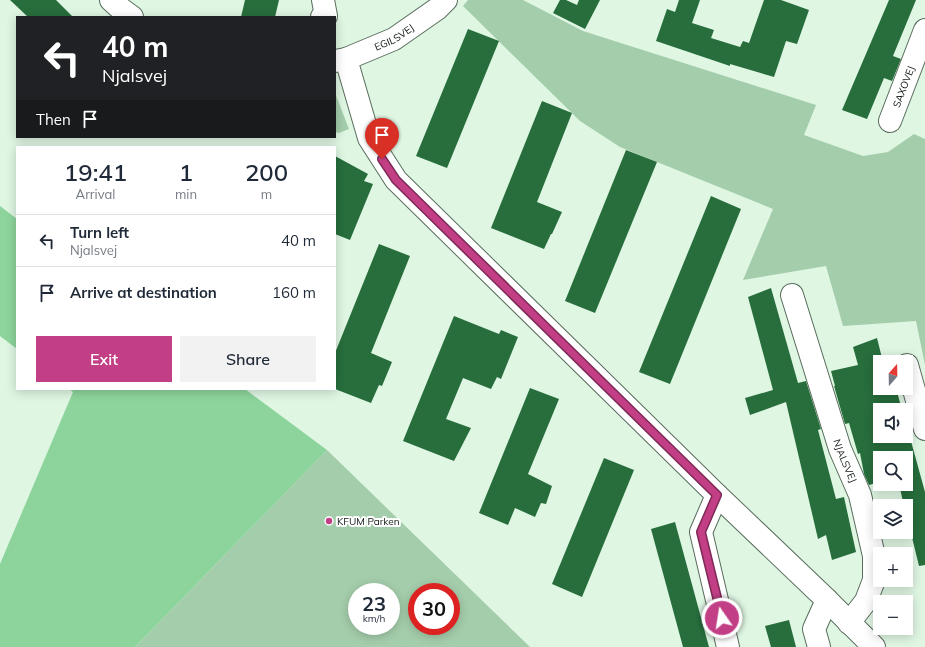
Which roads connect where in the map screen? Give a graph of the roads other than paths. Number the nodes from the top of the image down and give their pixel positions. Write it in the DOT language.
graph roads {
  1 [pos="111,0"];
  2 [pos="323,0"];
  3 [pos="446,0"];
  4 [pos="130,16"];
  5 [pos="326,16"];
  6 [pos="925,30"];
  7 [pos="340,60"];
  8 [pos="890,121"];
  9 [pos="792,294"];
  10 [pos="913,386"];
  11 [pos="925,429"];
  12 [pos="717,495"];
  13 [pos="827,600"];
  14 [pos="849,623"];
  15 [pos="728,647"];
  16 [pos="819,647"];
  17 [pos="874,647"];
  1 -- 4 [label="street"];
  2 -- 5 [label="street"];
  3 -- 7 [label="street, EGILSVEJ"];
  6 -- 8 [label="street, SAXOVEJ"];
  7 -- 12 [label="street"];
  9 -- 14 [label="street, NJALSVEJ"];
  10 -- 11 [label="street"];
  12 -- 13 [label="street"];
  12 -- 15 [label="street"];
  13 -- 14 [label="street"];
  13 -- 16 [label="street"];
  14 -- 17 [label="street"];
}
